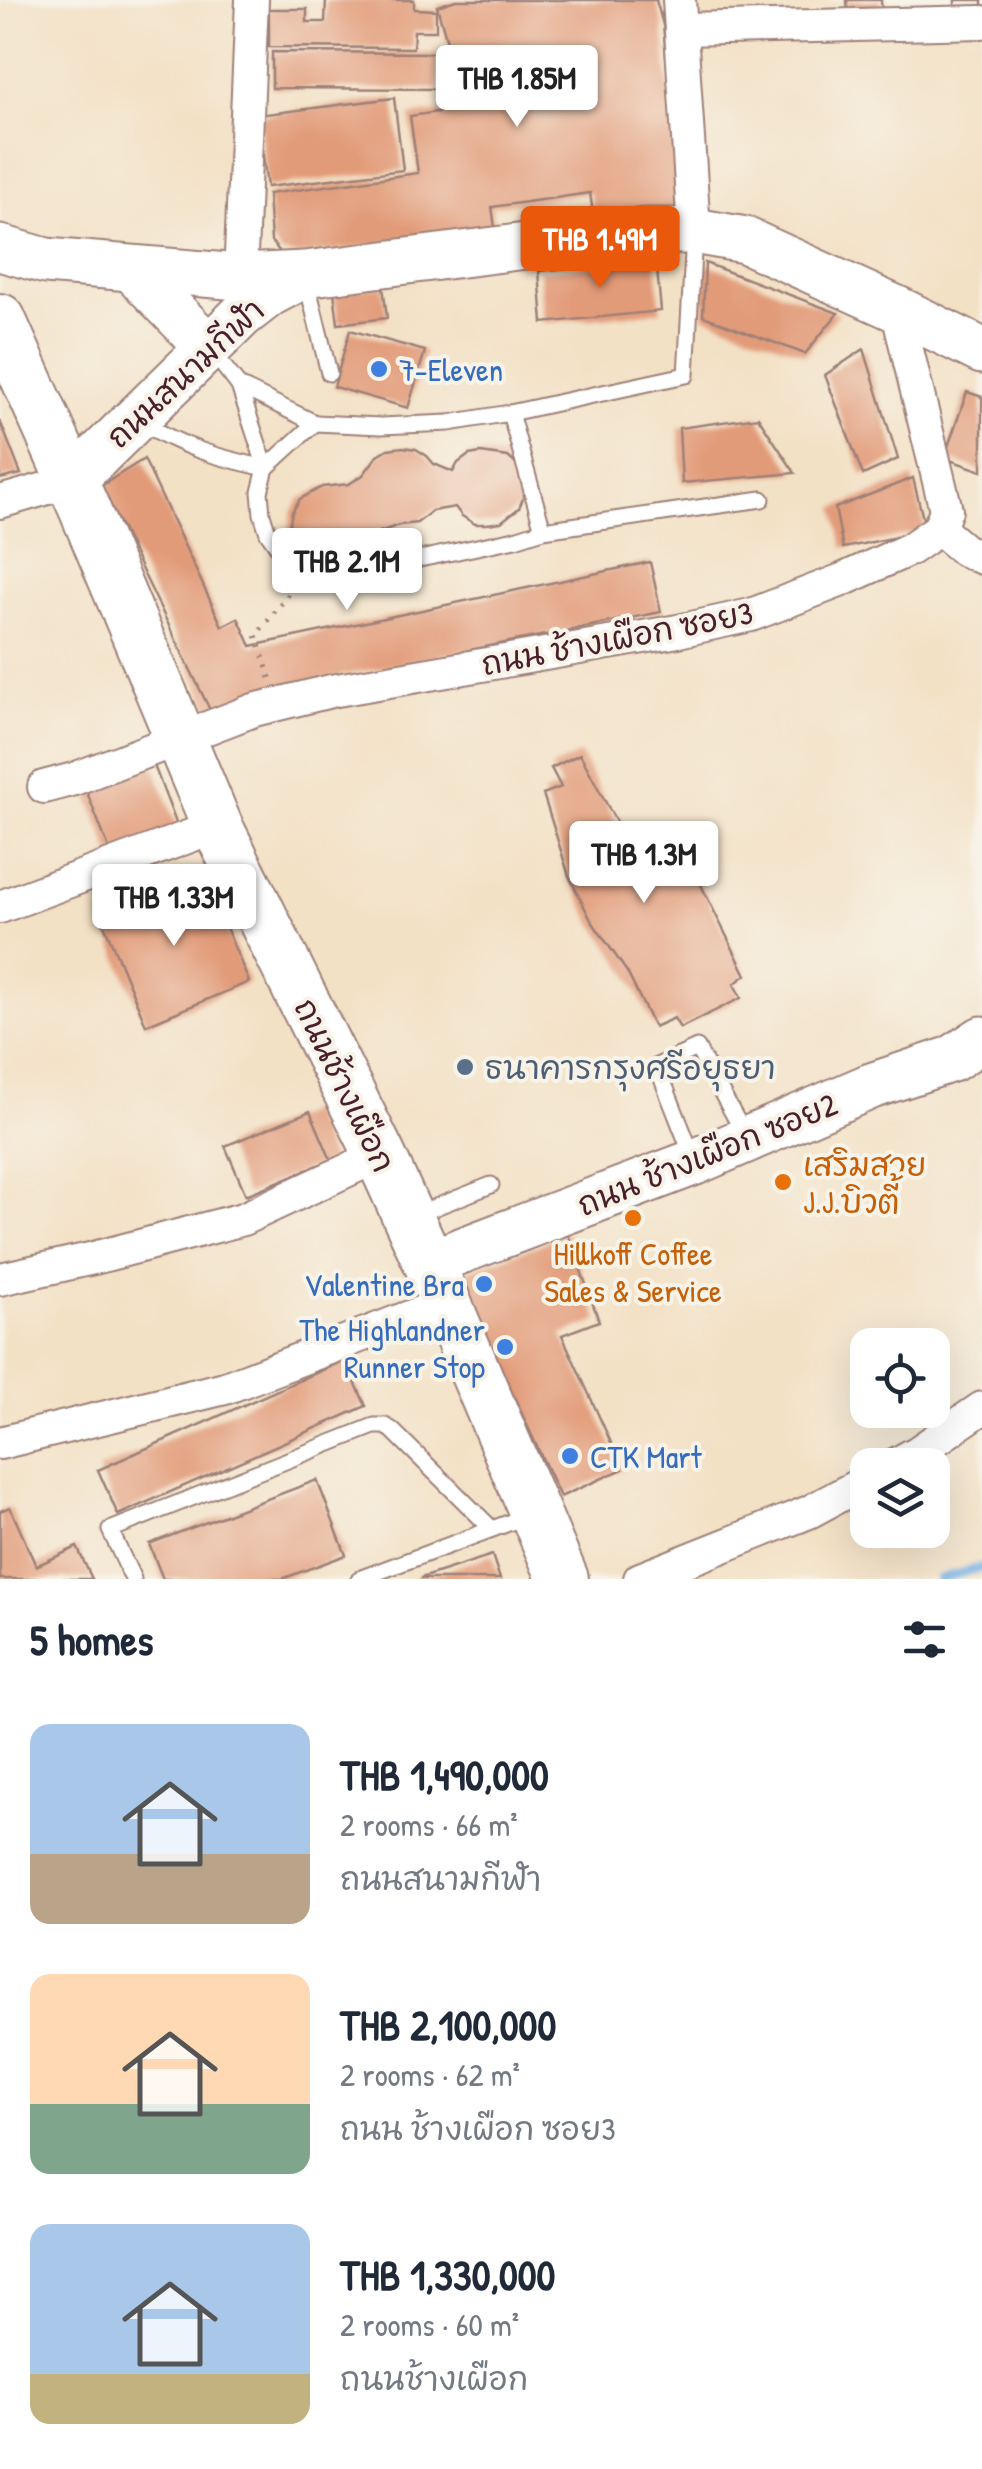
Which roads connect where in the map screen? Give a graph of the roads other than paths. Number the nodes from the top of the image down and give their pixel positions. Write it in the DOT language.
graph roads {
  1 [pos="252,0"];
  2 [pos="681,14"];
  3 [pos="982,22"];
  4 [pos="694,231"];
  5 [pos="0,248"];
  6 [pos="132,270"];
  7 [pos="305,274"];
  8 [pos="240,277"];
  9 [pos="897,309"];
  10 [pos="0,319"];
  11 [pos="209,348"];
  12 [pos="982,351"];
  13 [pos="329,372"];
  14 [pos="238,386"];
  15 [pos="510,412"];
  16 [pos="137,419"];
  17 [pos="315,423"];
  18 [pos="266,468"];
  19 [pos="72,481"];
  20 [pos="762,499"];
  21 [pos="0,502"];
  22 [pos="939,529"];
  23 [pos="543,530"];
  24 [pos="982,558"];
  25 [pos="179,739"];
  26 [pos="44,787"];
  27 [pos="218,826"];
  28 [pos="0,907"];
  29 [pos="982,1039"];
  30 [pos="748,1141"];
  31 [pos="380,1155"];
  32 [pos="695,1162"];
  33 [pos="491,1185"];
  34 [pos="409,1218"];
  35 [pos="0,1279"];
  36 [pos="438,1283"];
  37 [pos="982,1408"];
  38 [pos="0,1443"];
  39 [pos="924,1448"];
  40 [pos="850,1490"];
  41 [pos="514,1521"];
  42 [pos="133,1579"];
  43 [pos="359,1579"];
  44 [pos="563,1579"];
  45 [pos="640,1579"];
  1 -- 8 [label="street"];
  2 -- 3 [label="street"];
  2 -- 4 [label="street"];
  4 -- 7 [label="street, ถนนสนามกีฬา"];
  4 -- 9 [label="street, ถนนสนามกีฬา"];
  4 -- 15 [label="lane"];
  5 -- 6 [label="street, ถนนสนามกีฬา"];
  6 -- 8 [label="street, ถนนสนามกีฬา"];
  6 -- 11 [label="street"];
  7 -- 8 [label="street, ถนนสนามกีฬา"];
  7 -- 11 [label="street, ถนนสนามกีฬา"];
  7 -- 13 [label="lane"];
  9 -- 12 [label="street, ถนนสนามกีฬา"];
  9 -- 22 [label="street"];
  10 -- 19 [label="main road, ถนนช้างเผือก"];
  11 -- 14 [label="lane"];
  11 -- 16 [label="street, ถนนสนามกีฬา"];
  14 -- 17 [label="lane"];
  14 -- 18 [label="lane"];
  15 -- 17 [label="lane"];
  15 -- 23 [label="lane"];
  16 -- 18 [label="lane"];
  16 -- 19 [label="street, ถนนสนามกีฬา"];
  17 -- 18 [label="lane"];
  18 -- 23 [label="lane"];
  19 -- 21 [label="street"];
  19 -- 25 [label="main road, ถนนช้างเผือก"];
  20 -- 23 [label="lane"];
  22 -- 24 [label="street"];
  22 -- 25 [label="street, ถนน ช้างเผือก ซอย3"];
  25 -- 26 [label="street, ถนน ช้างเผือก ซอย3"];
  25 -- 27 [label="main road, ถนนช้างเผือก"];
  27 -- 28 [label="street"];
  27 -- 31 [label="main road, ถนนช้างเผือก"];
  29 -- 30 [label="street, ถนน ช้างเผือก ซอย2"];
  30 -- 32 [label="street, ถนน ช้างเผือก ซอย2"];
  30 -- 32 [label="lane"];
  31 -- 34 [label="main road, ถนนช้างเผือก"];
  31 -- 35 [label="street"];
  32 -- 36 [label="street, ถนน ช้างเผือก ซอย2"];
  33 -- 34 [label="lane"];
  34 -- 36 [label="main road, ถนนช้างเผือก"];
  36 -- 38 [label="street, ถนน ช้างเผือก ซอย2"];
  36 -- 41 [label="main road, ถนนช้างเผือก"];
  37 -- 39 [label="street"];
  40 -- 45 [label="street"];
  41 -- 42 [label="lane"];
  41 -- 43 [label="lane"];
  41 -- 44 [label="main road, ถนนช้างเผือก"];
}
